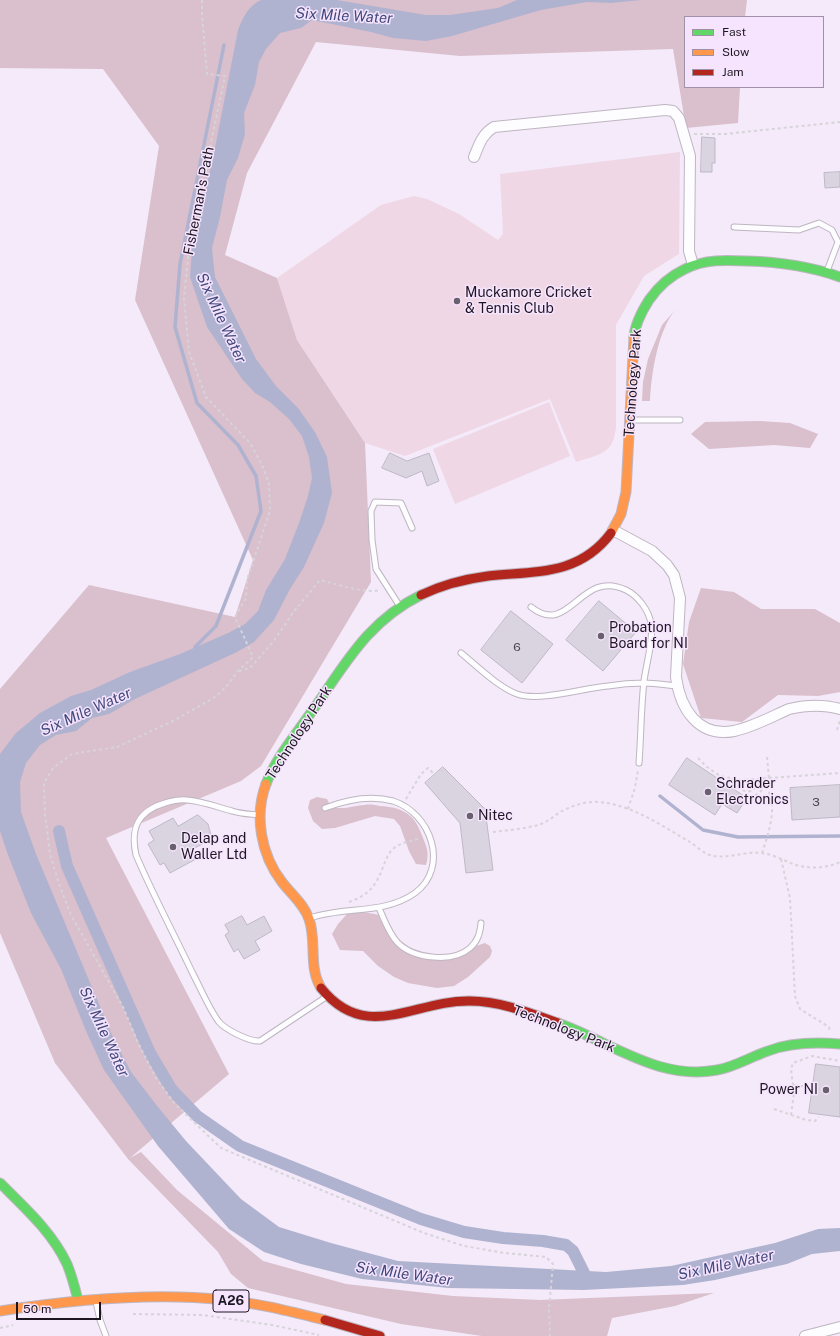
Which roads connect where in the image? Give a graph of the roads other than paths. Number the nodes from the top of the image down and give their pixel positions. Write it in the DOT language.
graph roads {
  1 [pos="474,157"];
  2 [pos="734,227"];
  3 [pos="839,242"];
  4 [pos="693,265"];
  5 [pos="827,272"];
  6 [pos="840,277"];
  7 [pos="630,420"];
  8 [pos="680,420"];
  9 [pos="412,528"];
  10 [pos="613,530"];
  11 [pos="400,606"];
  12 [pos="531,607"];
  13 [pos="461,653"];
  14 [pos="644,683"];
  15 [pos="678,686"];
  16 [pos="840,709"];
  17 [pos="639,763"];
  18 [pos="325,808"];
  19 [pos="260,815"];
  20 [pos="379,908"];
  21 [pos="309,919"];
  22 [pos="481,923"];
  23 [pos="328,995"];
  24 [pos="840,1044"];
  25 [pos="0,1183"];
  26 [pos="96,1299"];
  27 [pos="78,1300"];
  28 [pos="0,1311"];
  29 [pos="840,1327"];
  30 [pos="106,1336"];
  31 [pos="380,1336"];
  32 [pos="805,1336"];
  1 -- 4 [label="street"];
  2 -- 3 [label="lane"];
  3 -- 5 [label="lane"];
  4 -- 5 [label="main road, Technology Park"];
  4 -- 7 [label="main road, Technology Park"];
  5 -- 6 [label="main road, Technology Park"];
  7 -- 8 [label="lane"];
  7 -- 10 [label="main road, Technology Park"];
  9 -- 11 [label="lane"];
  10 -- 11 [label="main road, Technology Park"];
  10 -- 15 [label="street"];
  11 -- 19 [label="main road, Technology Park"];
  12 -- 14 [label="lane"];
  13 -- 14 [label="lane"];
  14 -- 15 [label="lane"];
  14 -- 17 [label="lane"];
  15 -- 16 [label="street"];
  18 -- 20 [label="lane"];
  19 -- 21 [label="main road, Technology Park"];
  19 -- 23 [label="lane"];
  20 -- 21 [label="lane"];
  20 -- 22 [label="lane"];
  21 -- 23 [label="main road, Technology Park"];
  23 -- 24 [label="main road, Technology Park"];
  25 -- 27 [label="main road"];
  26 -- 27 [label="main road, A26"];
  26 -- 30 [label="lane"];
  26 -- 31 [label="main road, A26"];
  27 -- 28 [label="main road, A26"];
  29 -- 32 [label="street"];
}
